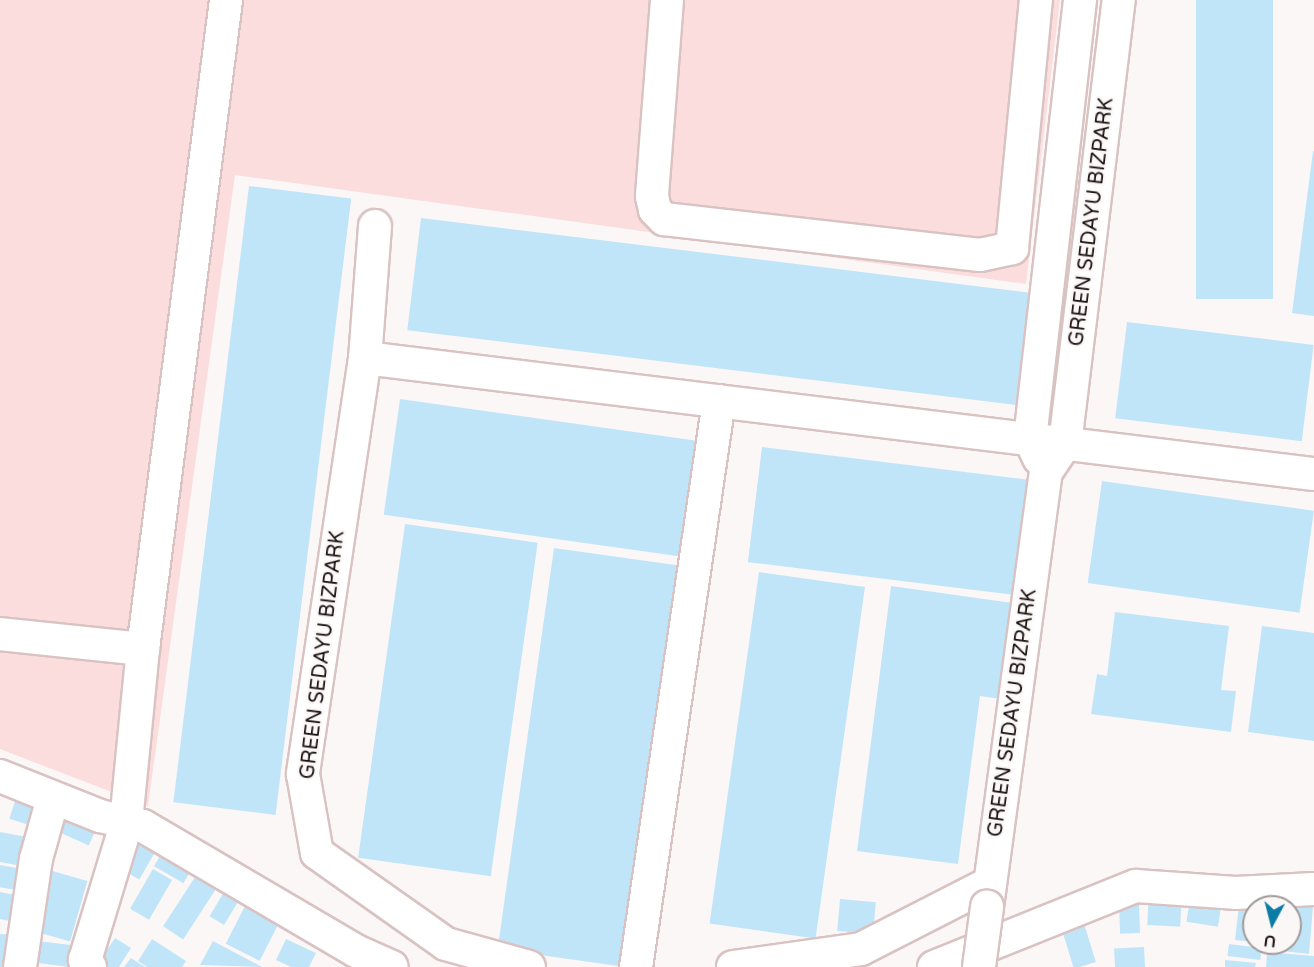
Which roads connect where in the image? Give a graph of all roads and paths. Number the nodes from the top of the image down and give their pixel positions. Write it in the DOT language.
graph roads {
  1 [pos="226,0"];
  2 [pos="667,0"];
  3 [pos="1035,0"];
  4 [pos="1080,0"];
  5 [pos="1119,0"];
  6 [pos="375,226"];
  7 [pos="365,358"];
  8 [pos="719,401"];
  9 [pos="1030,439"];
  10 [pos="1065,444"];
  11 [pos="1046,472"];
  12 [pos="1314,474"];
  13 [pos="0,634"];
  14 [pos="143,649"];
  15 [pos="0,776"];
  16 [pos="53,798"];
  17 [pos="127,820"];
  18 [pos="1314,889"];
  19 [pos="988,895"];
  20 [pos="12,930"];
  21 [pos="20,967"];
  22 [pos="90,967"];
  23 [pos="392,967"];
  24 [pos="529,967"];
  25 [pos="636,967"];
  26 [pos="733,967"];
  27 [pos="934,967"];
  28 [pos="978,967"];
  1 -- 14 [label="street"];
  2 -- 3 [label="street"];
  4 -- 9 [label="street, GREEN SEDAYU BIZPARK"];
  5 -- 10 [label="street, GREEN SEDAYU BIZPARK"];
  6 -- 7 [label="street, GREEN SEDAYU BIZPARK"];
  7 -- 8 [label="street"];
  7 -- 24 [label="street, GREEN SEDAYU BIZPARK"];
  8 -- 9 [label="street"];
  8 -- 25 [label="street"];
  9 -- 10 [label="street"];
  9 -- 11 [label="street"];
  10 -- 11 [label="street, GREEN SEDAYU BIZPARK"];
  10 -- 12 [label="street"];
  11 -- 19 [label="street, GREEN SEDAYU BIZPARK"];
  13 -- 14 [label="street"];
  14 -- 17 [label="street"];
  15 -- 16 [label="street"];
  16 -- 17 [label="street"];
  16 -- 20 [label="street"];
  17 -- 22 [label="street"];
  17 -- 23 [label="street"];
  18 -- 27 [label="street"];
  19 -- 26 [label="street"];
  19 -- 28 [label="street, GREEN SEDAYU BIZPARK, bridge"];
  20 -- 21 [label="street"];
}
